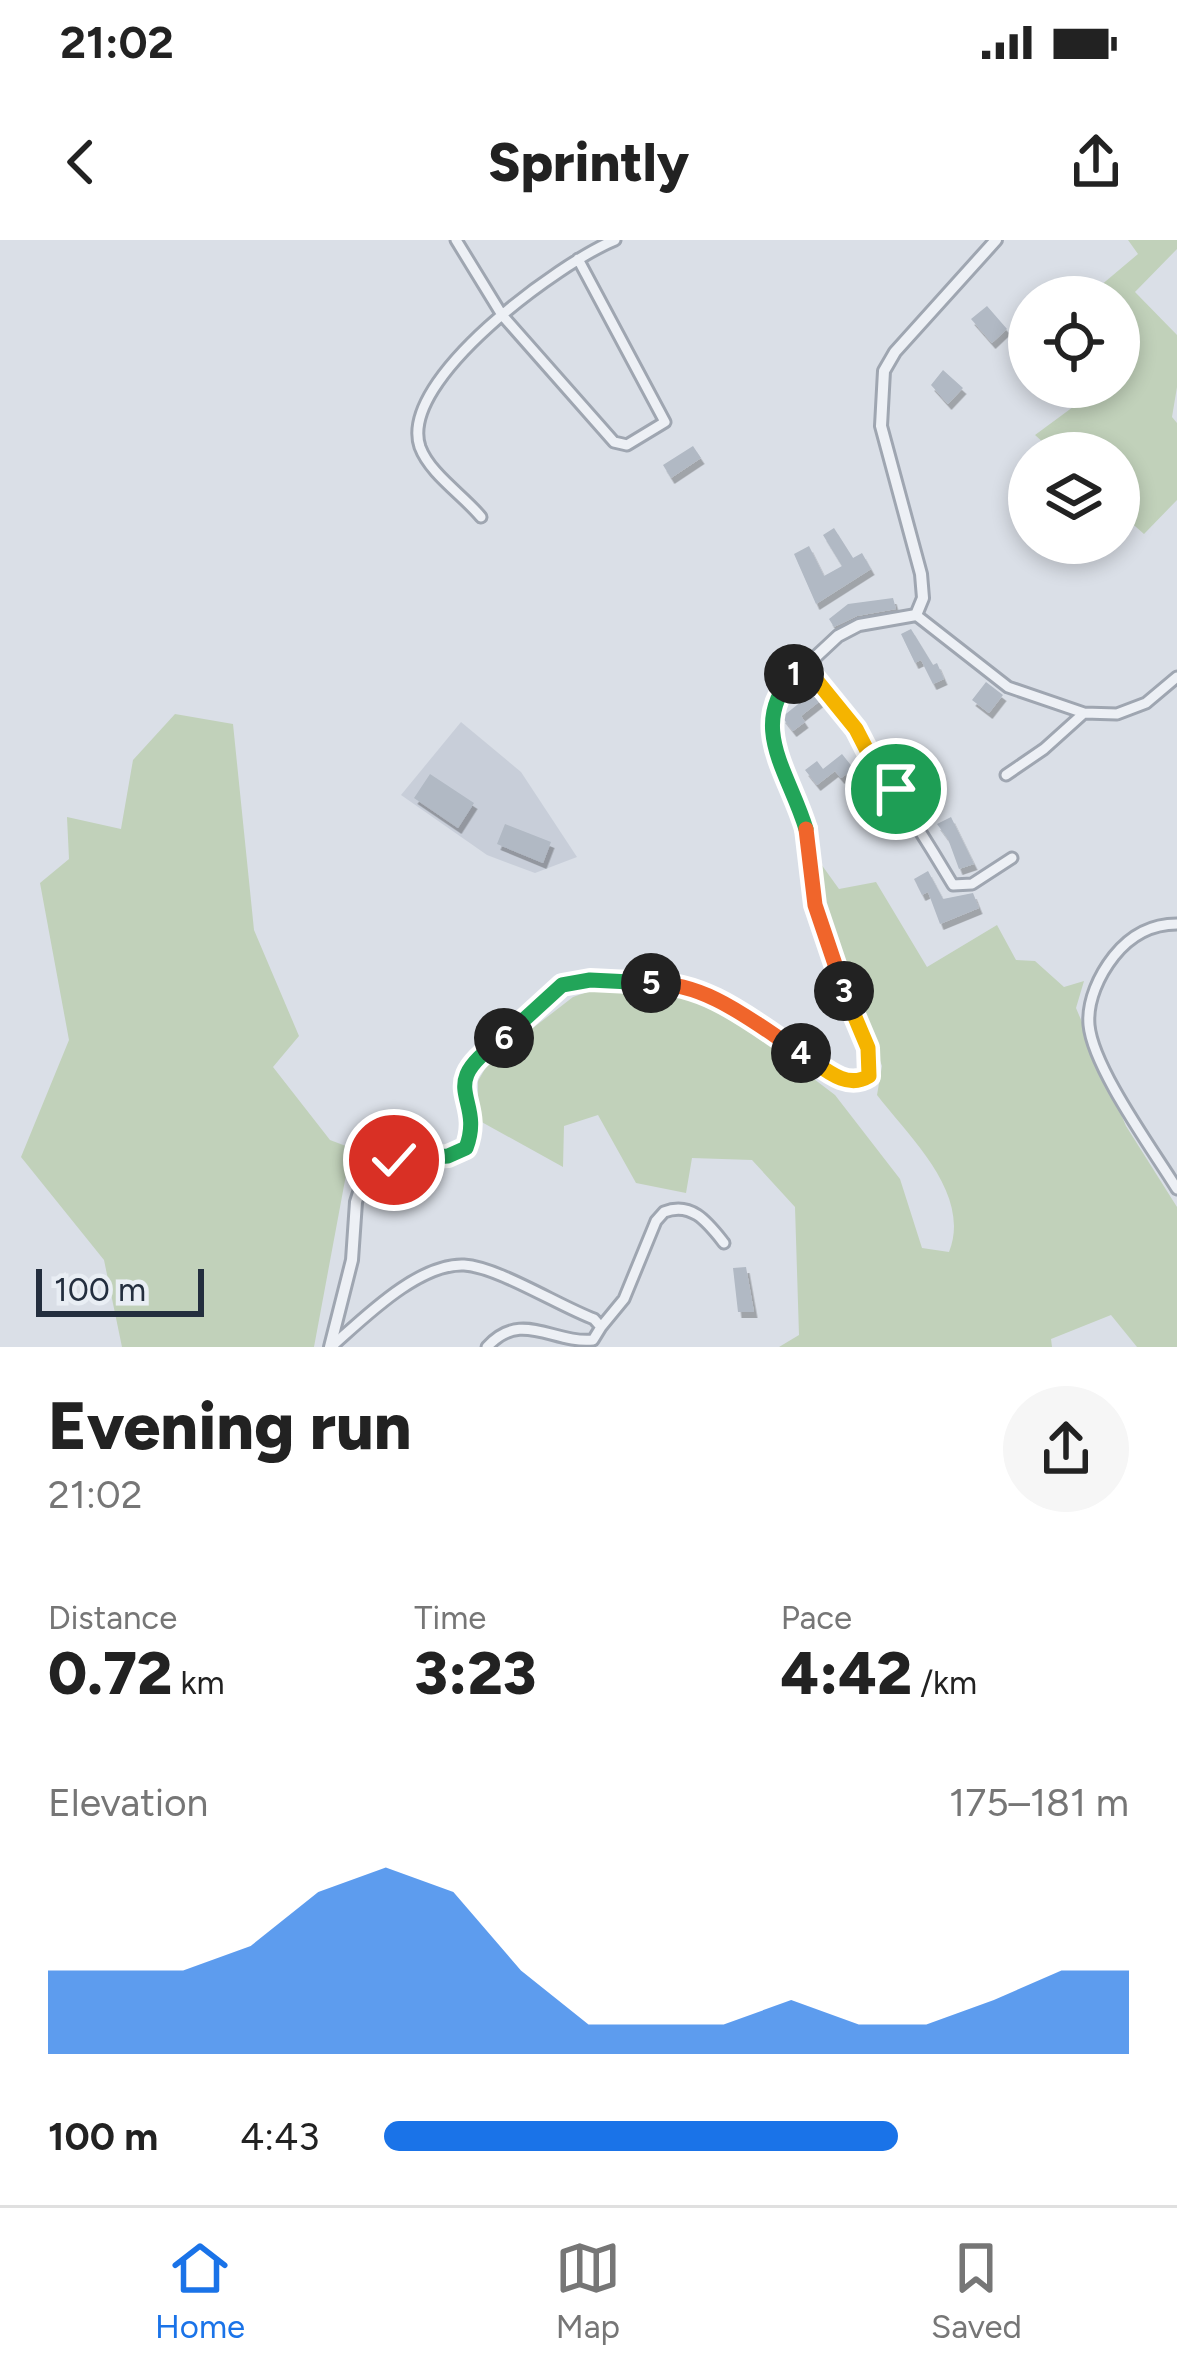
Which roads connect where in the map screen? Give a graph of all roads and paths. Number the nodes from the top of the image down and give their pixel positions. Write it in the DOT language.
graph roads {
  1 [pos="456,240"];
  2 [pos="615,240"];
  3 [pos="996,240"];
  4 [pos="578,259"];
  5 [pos="502,315"];
  6 [pos="481,517"];
  7 [pos="916,615"];
  8 [pos="804,665"];
  9 [pos="1177,677"];
  10 [pos="1084,713"];
  11 [pos="1006,775"];
  12 [pos="1012,857"];
  13 [pos="1177,924"];
  14 [pos="1177,1189"];
  15 [pos="724,1243"];
  16 [pos="601,1328"];
  17 [pos="331,1347"];
  18 [pos="487,1347"];
  1 -- 5 [label="street"];
  2 -- 4 [label="street"];
  3 -- 7 [label="street"];
  4 -- 5 [label="street"];
  4 -- 5 [label="street"];
  5 -- 6 [label="street"];
  7 -- 8 [label="street"];
  7 -- 10 [label="street"];
  8 -- 12 [label="street"];
  8 -- 17 [label="street"];
  9 -- 10 [label="street"];
  10 -- 11 [label="street"];
  13 -- 14 [label="street"];
  15 -- 16 [label="street"];
  16 -- 17 [label="street"];
  16 -- 18 [label="street"];
}
